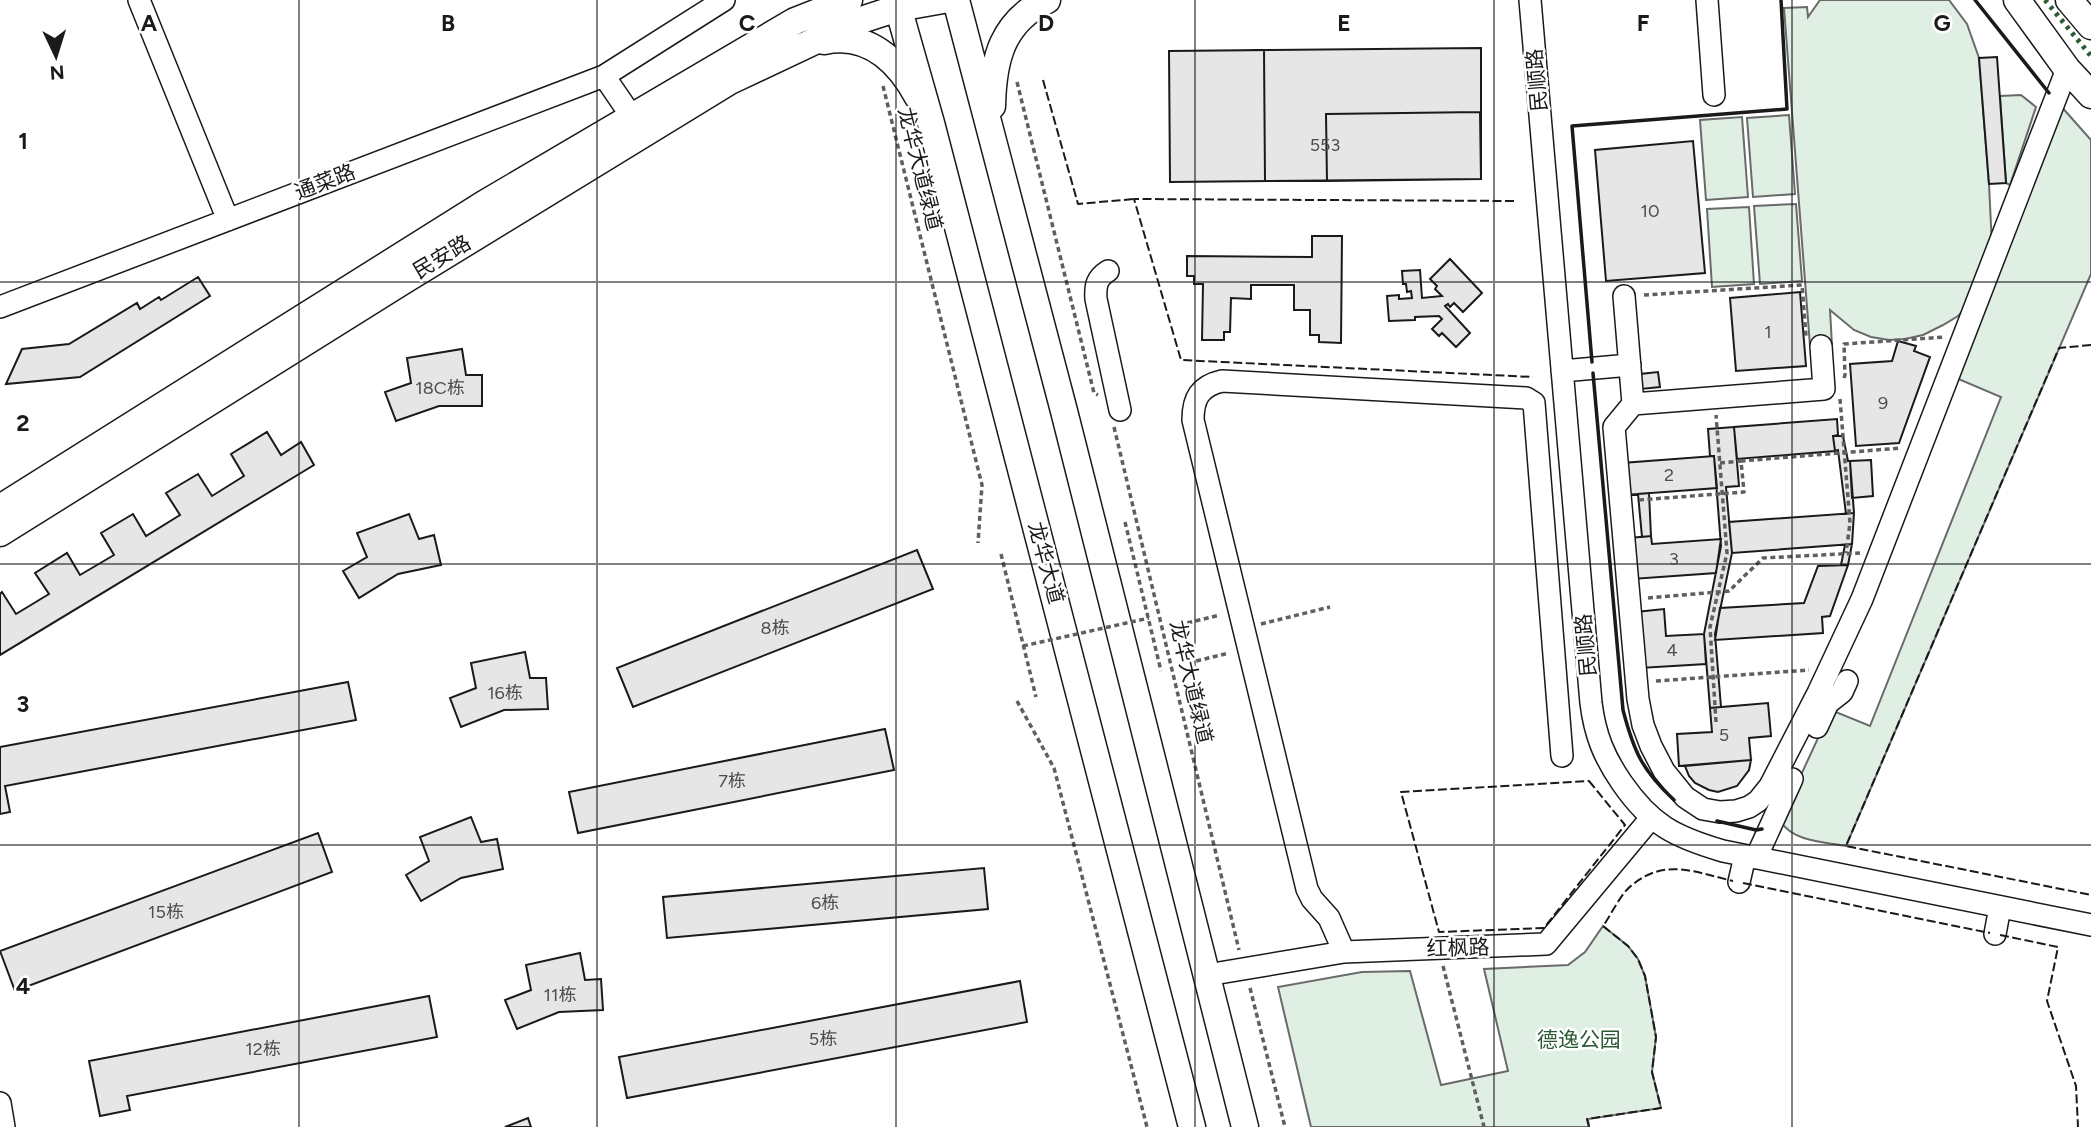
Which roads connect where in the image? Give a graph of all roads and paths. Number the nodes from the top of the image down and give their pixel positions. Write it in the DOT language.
graph roads {
  1 [pos="139,0"];
  2 [pos="724,0"];
  3 [pos="822,0"];
  4 [pos="849,0"];
  5 [pos="943,0"];
  6 [pos="956,0"];
  7 [pos="1047,0"];
  8 [pos="1530,0"];
  9 [pos="1707,0"];
  10 [pos="2017,0"];
  11 [pos="2069,0"];
  12 [pos="897,4"];
  13 [pos="2091,26"];
  14 [pos="769,50"];
  15 [pos="2067,69"];
  16 [pos="1016,74"];
  17 [pos="604,76"];
  18 [pos="880,79"];
  19 [pos="1714,95"];
  20 [pos="2091,95"];
  21 [pos="632,117"];
  22 [pos="931,122"];
  23 [pos="992,136"];
  24 [pos="229,220"];
  25 [pos="1108,271"];
  26 [pos="1624,296"];
  27 [pos="0,307"];
  28 [pos="1963,336"];
  29 [pos="1814,342"];
  30 [pos="1630,365"];
  31 [pos="1562,371"];
  32 [pos="1842,382"];
  33 [pos="1839,388"];
  34 [pos="1101,398"];
  35 [pos="1715,398"];
  36 [pos="1633,404"];
  37 [pos="1116,414"];
  38 [pos="1921,447"];
  39 [pos="1844,453"];
  40 [pos="1741,461"];
  41 [pos="1720,463"];
  42 [pos="1722,494"];
  43 [pos="1621,502"];
  44 [pos="0,508"];
  45 [pos="1125,522"];
  46 [pos="0,533"];
  47 [pos="978,543"];
  48 [pos="1880,552"];
  49 [pos="1846,553"];
  50 [pos="1001,554"];
  51 [pos="1718,592"];
  52 [pos="1629,599"];
  53 [pos="1330,607"];
  54 [pos="1149,618"];
  55 [pos="1179,625"];
  56 [pos="1244,629"];
  57 [pos="1023,646"];
  58 [pos="1188,663"];
  59 [pos="1829,669"];
  60 [pos="1161,671"];
  61 [pos="1713,677"];
  62 [pos="1847,681"];
  63 [pos="1636,682"];
  64 [pos="1036,697"];
  65 [pos="1017,701"];
  66 [pos="1716,722"];
  67 [pos="1562,756"];
  68 [pos="1785,776"];
  69 [pos="1651,818"];
  70 [pos="1751,857"];
  71 [pos="1739,882"];
  72 [pos="2000,907"];
  73 [pos="2091,925"];
  74 [pos="1995,934"];
  75 [pos="1344,952"];
  76 [pos="1240,953"];
  77 [pos="1443,964"];
  78 [pos="1207,975"];
  79 [pos="1248,983"];
  80 [pos="0,1103"];
  81 [pos="4,1127"];
  82 [pos="1147,1127"];
  83 [pos="1192,1127"];
  84 [pos="1245,1127"];
  85 [pos="1285,1127"];
  86 [pos="1484,1127"];
  1 -- 24 [label="street"];
  2 -- 17 [label="street, 通菜路"];
  3 -- 14 [label="main road"];
  4 -- 14 [label="main road, 民安路"];
  5 -- 12 [label="main road, 民安路"];
  6 -- 23 [label="main road"];
  7 -- 23 [label="main road"];
  8 -- 31 [label="street, 民顺路"];
  9 -- 19 [label="street"];
  10 -- 15 [label="main road"];
  11 -- 13 [label="main road"];
  12 -- 14 [label="main road, 民安路"];
  12 -- 22 [label="main road, 龙华大道"];
  14 -- 21 [label="main road, 民安路"];
  14 -- 22 [label="main road"];
  14 -- 46 [label="main road, 民安路"];
  15 -- 20 [label="main road"];
  15 -- 28 [label="street"];
  16 -- 34 [label="path"];
  17 -- 21 [label="street"];
  17 -- 24 [label="street, 通菜路"];
  18 -- 47 [label="path, 龙华大道绿道"];
  21 -- 44 [label="main road, 民安路"];
  22 -- 83 [label="main road, 龙华大道"];
  23 -- 78 [label="main road"];
  24 -- 27 [label="street, 通菜路"];
  25 -- 37 [label="street"];
  26 -- 29 [label="path"];
  26 -- 30 [label="street"];
  28 -- 32 [label="path"];
  28 -- 38 [label="street"];
  29 -- 35 [label="street"];
  30 -- 31 [label="street"];
  30 -- 36 [label="street"];
  31 -- 69 [label="street, 民顺路"];
  33 -- 39 [label="path"];
  35 -- 36 [label="street"];
  35 -- 41 [label="path"];
  36 -- 43 [label="street"];
  37 -- 76 [label="path, 龙华大道绿道"];
  38 -- 39 [label="path"];
  38 -- 48 [label="street"];
  39 -- 40 [label="path"];
  39 -- 49 [label="path"];
  40 -- 41 [label="path"];
  40 -- 42 [label="path"];
  41 -- 42 [label="path"];
  42 -- 43 [label="path"];
  42 -- 51 [label="path"];
  43 -- 52 [label="street"];
  45 -- 54 [label="path"];
  48 -- 49 [label="path"];
  48 -- 59 [label="street"];
  49 -- 51 [label="path"];
  50 -- 57 [label="path"];
  51 -- 52 [label="path"];
  51 -- 61 [label="path"];
  52 -- 63 [label="street"];
  53 -- 56 [label="path"];
  54 -- 57 [label="path, bridge"];
  54 -- 60 [label="path"];
  55 -- 56 [label="path"];
  56 -- 58 [label="path"];
  56 -- 67 [label="street"];
  56 -- 75 [label="street"];
  57 -- 64 [label="path"];
  59 -- 61 [label="path"];
  59 -- 68 [label="street"];
  61 -- 63 [label="path"];
  61 -- 66 [label="path"];
  62 -- 68 [label="street"];
  63 -- 68 [label="street"];
  65 -- 82 [label="path"];
  68 -- 70 [label="street"];
  69 -- 70 [label="street, 民顺路"];
  69 -- 75 [label="street, 红枫路"];
  70 -- 71 [label="street"];
  70 -- 72 [label="street, 民顺路"];
  72 -- 73 [label="street, 民顺路"];
  72 -- 74 [label="street"];
  75 -- 78 [label="street, 红枫路"];
  77 -- 86 [label="path"];
  78 -- 84 [label="main road"];
  79 -- 85 [label="path"];
  80 -- 81 [label="street"];
}
